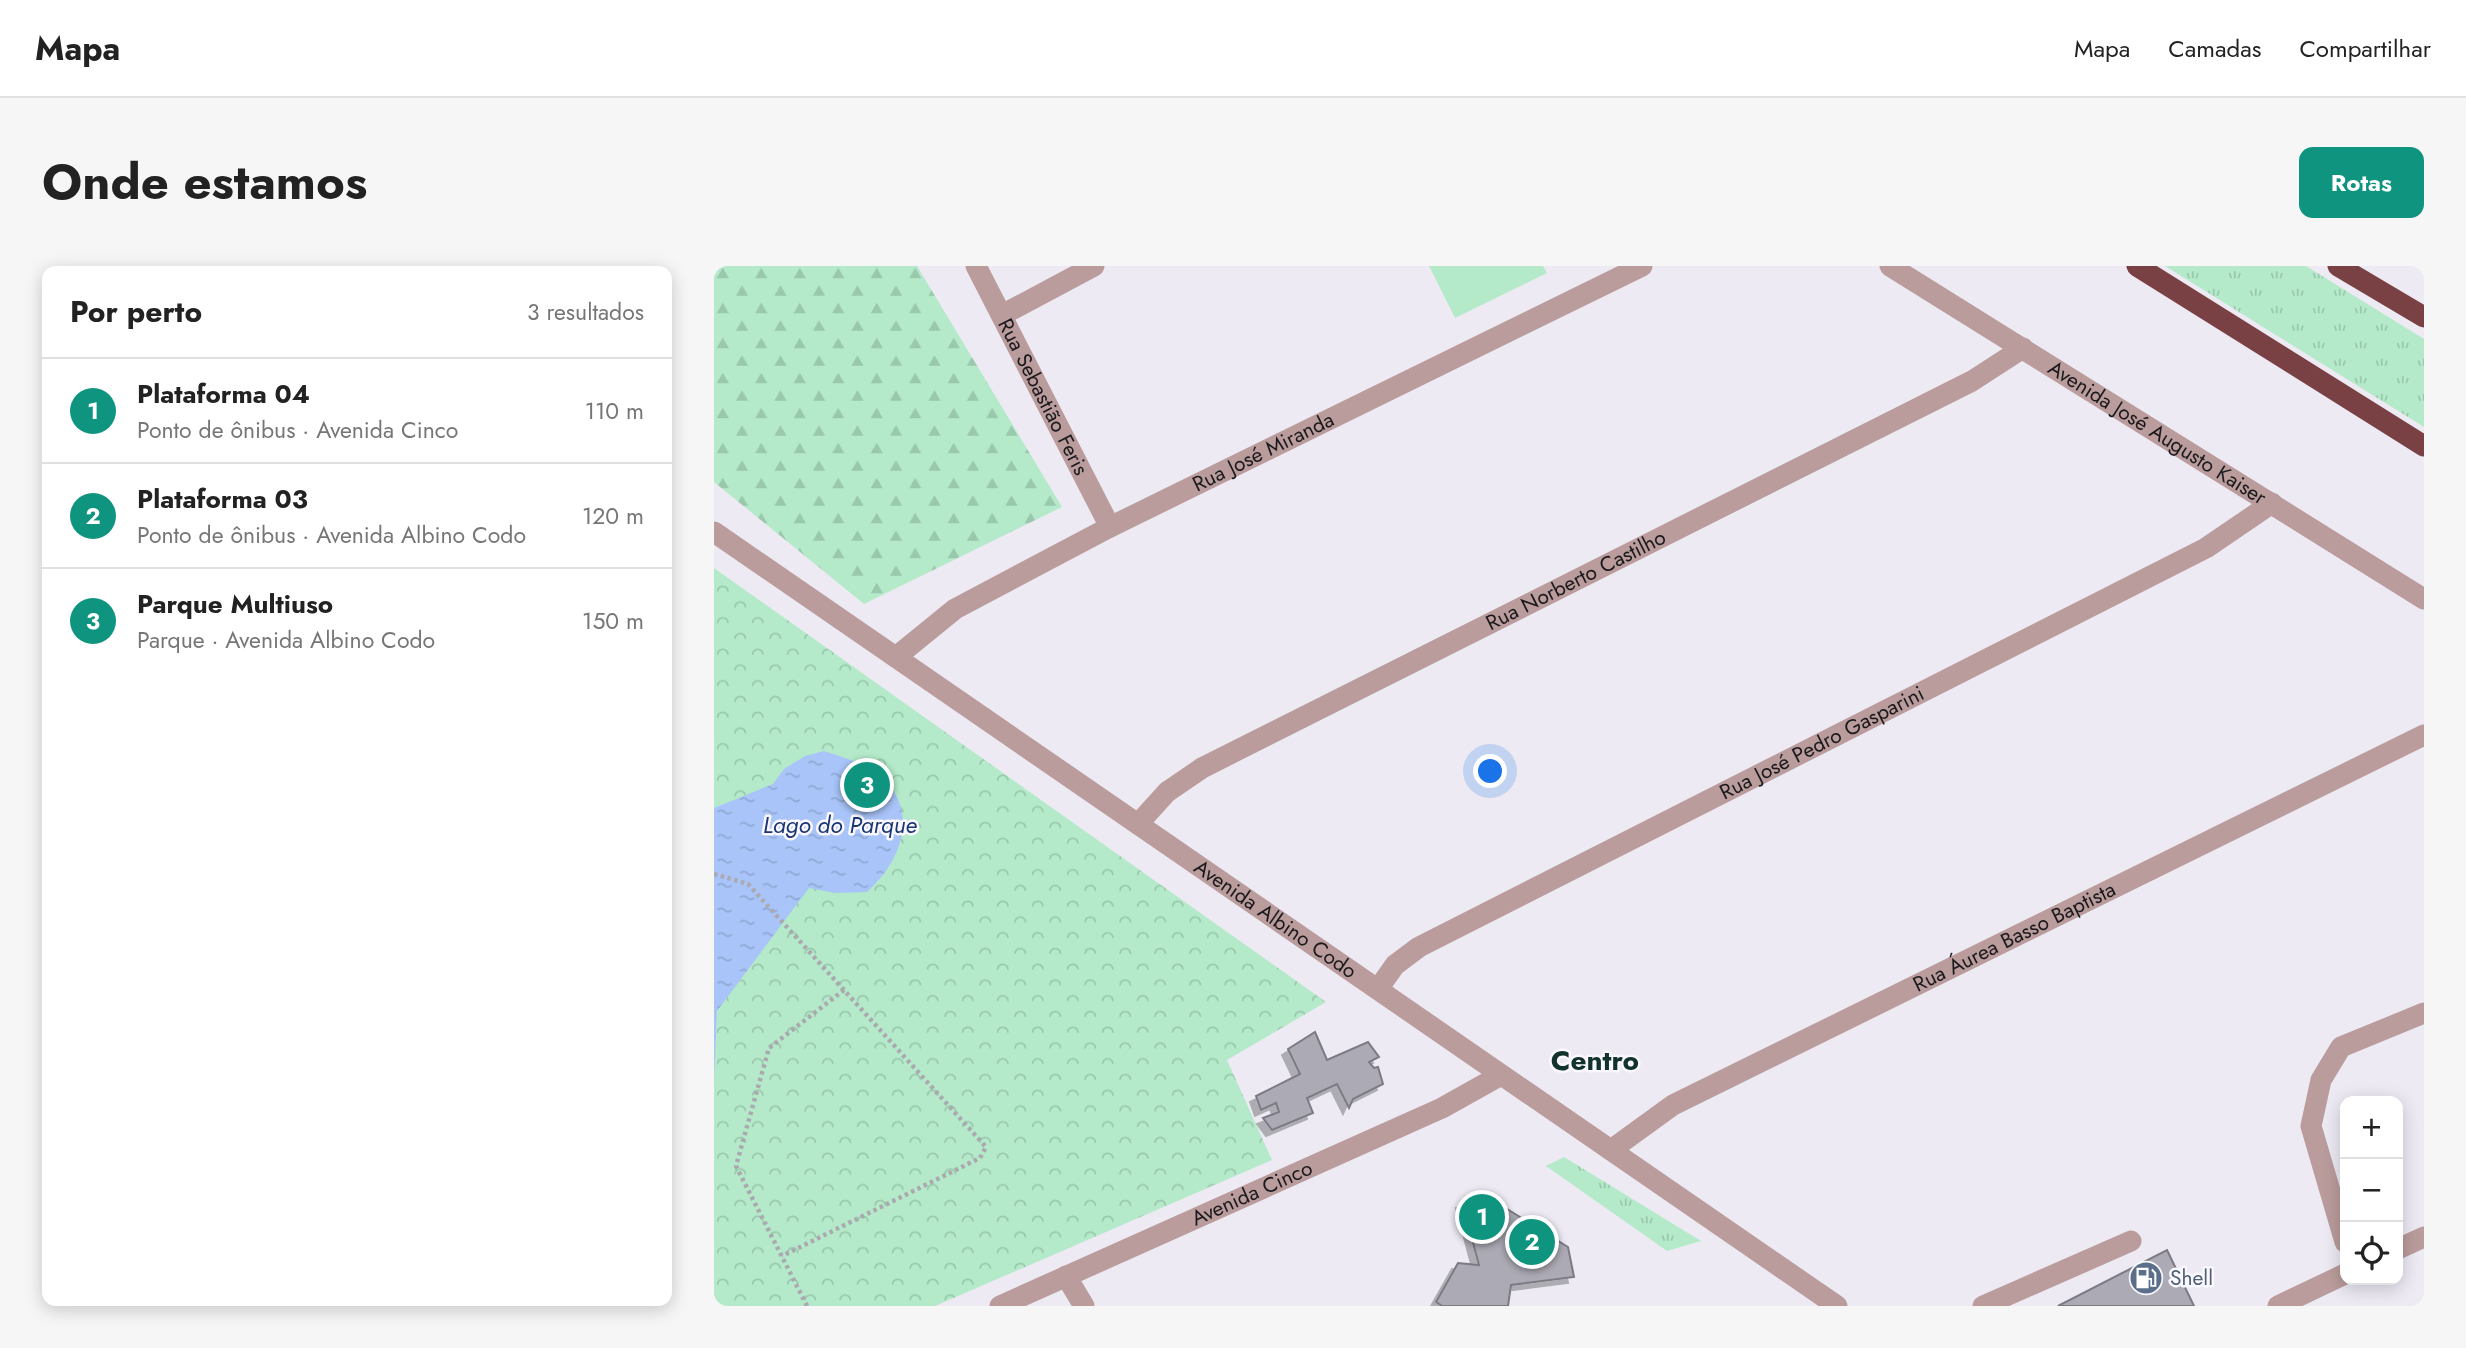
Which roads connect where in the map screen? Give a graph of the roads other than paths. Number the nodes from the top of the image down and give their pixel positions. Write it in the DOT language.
graph roads {
  1 [pos="976,266"];
  2 [pos="1094,266"];
  3 [pos="1642,266"];
  4 [pos="1890,266"];
  5 [pos="2137,266"];
  6 [pos="2339,266"];
  7 [pos="2346,266"];
  8 [pos="2424,307"];
  9 [pos="1002,314"];
  10 [pos="2424,317"];
  11 [pos="2023,348"];
  12 [pos="2424,446"];
  13 [pos="2272,503"];
  14 [pos="1110,527"];
  15 [pos="714,532"];
  16 [pos="2424,599"];
  17 [pos="896,657"];
  18 [pos="2424,735"];
  19 [pos="1138,824"];
  20 [pos="1378,989"];
  21 [pos="2424,1013"];
  22 [pos="1501,1074"];
  23 [pos="1611,1150"];
  24 [pos="2340,1225"];
  25 [pos="2424,1237"];
  26 [pos="2131,1241"];
  27 [pos="2403,1248"];
  28 [pos="1066,1276"];
  29 [pos="2340,1276"];
  30 [pos="1000,1306"];
  31 [pos="1084,1306"];
  32 [pos="1837,1306"];
  33 [pos="1983,1306"];
  34 [pos="2278,1306"];
  1 -- 9 [label="street, Rua Sebastião Feris"];
  2 -- 9 [label="street"];
  3 -- 14 [label="street, Rua José Miranda"];
  4 -- 11 [label="street, Avenida José Augusto Kaiser"];
  5 -- 12 [label="highway"];
  6 -- 10 [label="highway"];
  7 -- 8 [label="highway"];
  9 -- 14 [label="street, Rua Sebastião Feris"];
  11 -- 13 [label="street, Avenida José Augusto Kaiser"];
  11 -- 19 [label="street, Rua Norberto Castilho"];
  13 -- 16 [label="street, Avenida José Augusto Kaiser"];
  13 -- 20 [label="street, Rua José Pedro Gasparini"];
  14 -- 17 [label="street, Rua José Miranda"];
  15 -- 17 [label="street, Avenida Albino Codo"];
  17 -- 19 [label="street, Avenida Albino Codo"];
  18 -- 23 [label="street, Rua Áurea Basso Baptista"];
  19 -- 20 [label="street, Avenida Albino Codo"];
  20 -- 22 [label="street, Avenida Albino Codo"];
  21 -- 24 [label="street"];
  22 -- 23 [label="street, Avenida Albino Codo"];
  22 -- 28 [label="street, Avenida Cinco"];
  23 -- 32 [label="street, Avenida Albino Codo"];
  25 -- 27 [label="street"];
  26 -- 33 [label="street"];
  28 -- 30 [label="street, Avenida Cinco"];
  28 -- 31 [label="street"];
  29 -- 34 [label="street"];
}
